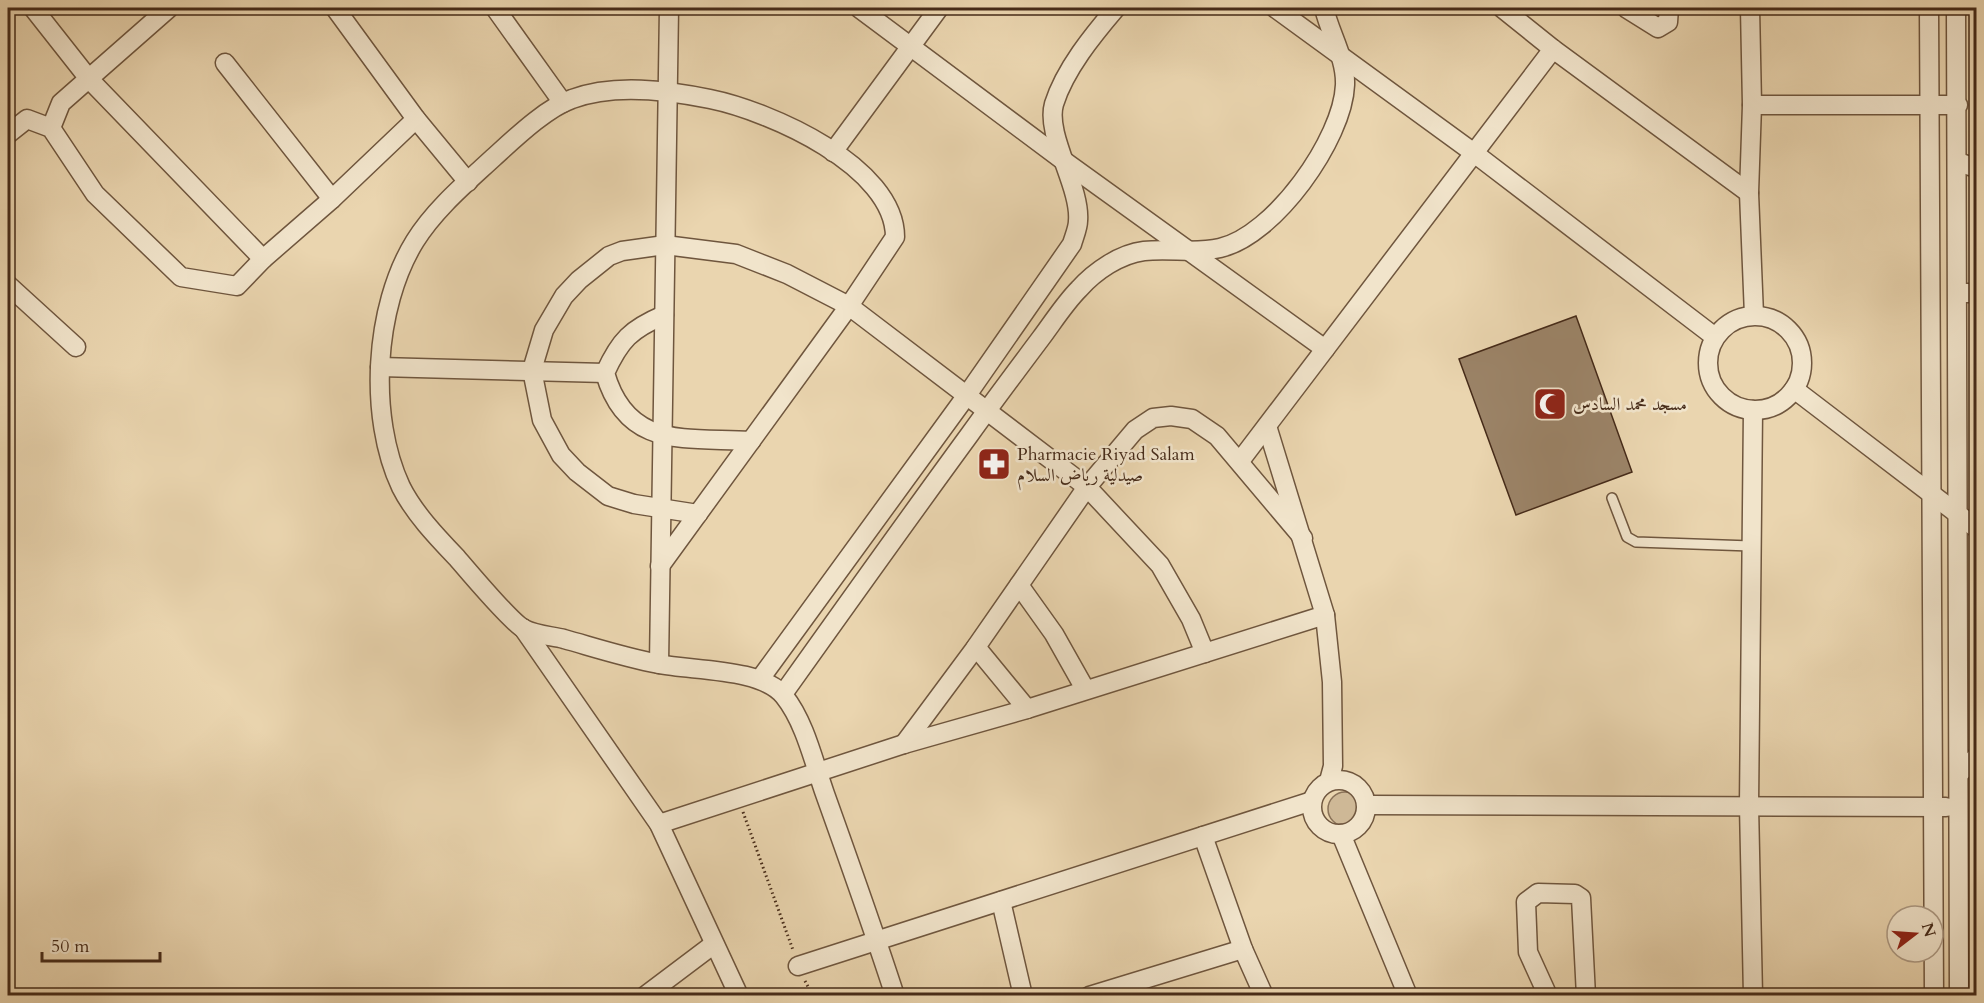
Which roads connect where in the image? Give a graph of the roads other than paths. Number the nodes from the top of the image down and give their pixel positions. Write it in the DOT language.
graph roads {
  1 [pos="33,8"];
  2 [pos="169,8"];
  3 [pos="335,8"];
  4 [pos="495,8"];
  5 [pos="669,8"];
  6 [pos="859,8"];
  7 [pos="939,8"];
  8 [pos="1116,8"];
  9 [pos="1275,8"];
  10 [pos="1324,8"];
  11 [pos="1502,8"];
  12 [pos="1626,8"];
  13 [pos="1669,8"];
  14 [pos="1750,8"];
  15 [pos="1929,8"];
  16 [pos="1956,8"];
  17 [pos="910,46"];
  18 [pos="1553,49"];
  19 [pos="1343,60"];
  20 [pos="225,63"];
  21 [pos="89,79"];
  22 [pos="668,90"];
  23 [pos="562,103"];
  24 [pos="1752,105"];
  25 [pos="1929,105"];
  26 [pos="1958,105"];
  27 [pos="416,119"];
  28 [pos="51,128"];
  29 [pos="8,134"];
  30 [pos="832,152"];
  31 [pos="1474,153"];
  32 [pos="1065,161"];
  33 [pos="1958,162"];
  34 [pos="1977,168"];
  35 [pos="468,182"];
  36 [pos="1749,192"];
  37 [pos="332,199"];
  38 [pos="665,245"];
  39 [pos="1189,253"];
  40 [pos="263,259"];
  41 [pos="8,285"];
  42 [pos="1958,293"];
  43 [pos="1977,293"];
  44 [pos="849,306"];
  45 [pos="664,315"];
  46 [pos="1754,315"];
  47 [pos="1715,337"];
  48 [pos="76,347"];
  49 [pos="1325,349"];
  50 [pos="380,367"];
  51 [pos="532,370"];
  52 [pos="605,372"];
  53 [pos="1794,389"];
  54 [pos="967,395"];
  55 [pos="987,410"];
  56 [pos="1753,410"];
  57 [pos="1266,426"];
  58 [pos="662,436"];
  59 [pos="751,441"];
  60 [pos="1239,461"];
  61 [pos="1087,487"];
  62 [pos="1933,495"];
  63 [pos="1612,498"];
  64 [pos="661,508"];
  65 [pos="1958,513"];
  66 [pos="698,514"];
  67 [pos="1977,528"];
  68 [pos="1302,538"];
  69 [pos="1751,546"];
  70 [pos="660,566"];
  71 [pos="1019,585"];
  72 [pos="1325,615"];
  73 [pos="523,628"];
  74 [pos="976,647"];
  75 [pos="1205,653"];
  76 [pos="659,664"];
  77 [pos="759,679"];
  78 [pos="1085,689"];
  79 [pos="783,694"];
  80 [pos="1027,709"];
  81 [pos="904,744"];
  82 [pos="1977,757"];
  83 [pos="817,772"];
  84 [pos="1959,774"];
  85 [pos="1329,781"];
  86 [pos="1312,801"];
  87 [pos="1367,805"];
  88 [pos="1749,805"];
  89 [pos="1935,807"];
  90 [pos="1956,807"];
  91 [pos="659,824"];
  92 [pos="1341,834"];
  93 [pos="1203,836"];
  94 [pos="1001,901"];
  95 [pos="877,940"];
  96 [pos="714,944"];
  97 [pos="1243,949"];
  98 [pos="798,966"];
  99 [pos="645,996"];
  100 [pos="739,996"];
  101 [pos="895,996"];
  102 [pos="1023,996"];
  103 [pos="1089,996"];
  104 [pos="1264,996"];
  105 [pos="1408,996"];
  106 [pos="1548,996"];
  107 [pos="1586,996"];
  108 [pos="1753,996"];
  109 [pos="1934,996"];
  110 [pos="1959,996"];
  1 -- 21 [label="street"];
  2 -- 21 [label="street"];
  3 -- 27 [label="street"];
  4 -- 23 [label="street"];
  5 -- 22 [label="street"];
  6 -- 17 [label="street"];
  7 -- 17 [label="street"];
  8 -- 32 [label="street"];
  9 -- 19 [label="street"];
  10 -- 19 [label="street"];
  11 -- 18 [label="street"];
  12 -- 13 [label="street"];
  14 -- 24 [label="street"];
  15 -- 25 [label="street"];
  16 -- 26 [label="street"];
  17 -- 30 [label="street"];
  17 -- 32 [label="street"];
  18 -- 31 [label="street"];
  18 -- 36 [label="street"];
  19 -- 31 [label="street"];
  19 -- 39 [label="street"];
  20 -- 37 [label="street"];
  21 -- 28 [label="street"];
  21 -- 40 [label="street"];
  22 -- 23 [label="street"];
  22 -- 30 [label="street"];
  22 -- 38 [label="street"];
  23 -- 35 [label="street"];
  24 -- 25 [label="street"];
  24 -- 36 [label="street"];
  25 -- 26 [label="street"];
  25 -- 62 [label="street"];
  26 -- 33 [label="street"];
  27 -- 35 [label="street"];
  27 -- 37 [label="street"];
  28 -- 29 [label="street"];
  28 -- 40 [label="street"];
  30 -- 44 [label="street"];
  31 -- 47 [label="street"];
  31 -- 49 [label="street"];
  32 -- 39 [label="street"];
  32 -- 54 [label="street"];
  33 -- 34 [label="street"];
  33 -- 42 [label="street"];
  35 -- 50 [label="street"];
  36 -- 46 [label="street"];
  37 -- 40 [label="street"];
  38 -- 44 [label="street"];
  38 -- 45 [label="street"];
  38 -- 51 [label="street"];
  39 -- 49 [label="street"];
  39 -- 55 [label="street"];
  41 -- 48 [label="street"];
  42 -- 43 [label="street"];
  42 -- 65 [label="street"];
  44 -- 54 [label="street"];
  44 -- 59 [label="street"];
  45 -- 52 [label="street"];
  45 -- 58 [label="street"];
  46 -- 47 [label="street"];
  46 -- 53 [label="street"];
  47 -- 56 [label="street"];
  49 -- 57 [label="street"];
  50 -- 51 [label="street"];
  50 -- 73 [label="street"];
  51 -- 52 [label="street"];
  51 -- 64 [label="street"];
  52 -- 58 [label="street"];
  53 -- 56 [label="street"];
  53 -- 62 [label="street"];
  54 -- 55 [label="street"];
  54 -- 77 [label="street"];
  55 -- 61 [label="street"];
  55 -- 79 [label="street"];
  56 -- 69 [label="street"];
  57 -- 60 [label="street"];
  57 -- 68 [label="street"];
  58 -- 59 [label="street"];
  58 -- 64 [label="street"];
  59 -- 66 [label="street"];
  60 -- 61 [label="street"];
  60 -- 68 [label="street"];
  61 -- 71 [label="street"];
  61 -- 75 [label="street"];
  62 -- 65 [label="street"];
  62 -- 89 [label="street"];
  63 -- 69 [label="lane"];
  64 -- 66 [label="street"];
  64 -- 70 [label="street"];
  65 -- 67 [label="street"];
  65 -- 84 [label="street"];
  66 -- 70 [label="street"];
  68 -- 72 [label="street"];
  69 -- 88 [label="street"];
  70 -- 76 [label="street"];
  71 -- 74 [label="street"];
  71 -- 78 [label="street"];
  72 -- 75 [label="street"];
  72 -- 85 [label="street"];
  73 -- 76 [label="street"];
  73 -- 91 [label="street"];
  74 -- 80 [label="street"];
  74 -- 81 [label="street"];
  75 -- 78 [label="street"];
  76 -- 77 [label="street"];
  77 -- 79 [label="street"];
  78 -- 80 [label="street"];
  79 -- 83 [label="street"];
  80 -- 81 [label="street"];
  81 -- 83 [label="street"];
  82 -- 84 [label="street"];
  83 -- 91 [label="street"];
  83 -- 95 [label="street"];
  84 -- 90 [label="street"];
  85 -- 86 [label="street"];
  85 -- 87 [label="street"];
  86 -- 92 [label="street"];
  86 -- 93 [label="street"];
  87 -- 88 [label="street"];
  87 -- 92 [label="street"];
  88 -- 89 [label="street"];
  88 -- 108 [label="street"];
  89 -- 90 [label="street"];
  89 -- 109 [label="street"];
  90 -- 110 [label="street"];
  91 -- 96 [label="street"];
  92 -- 105 [label="street"];
  93 -- 94 [label="street"];
  93 -- 97 [label="street"];
  94 -- 95 [label="street"];
  94 -- 102 [label="street"];
  95 -- 98 [label="street"];
  95 -- 101 [label="street"];
  96 -- 99 [label="street"];
  96 -- 100 [label="street"];
  97 -- 103 [label="street"];
  97 -- 104 [label="street"];
  106 -- 107 [label="street"];
}
